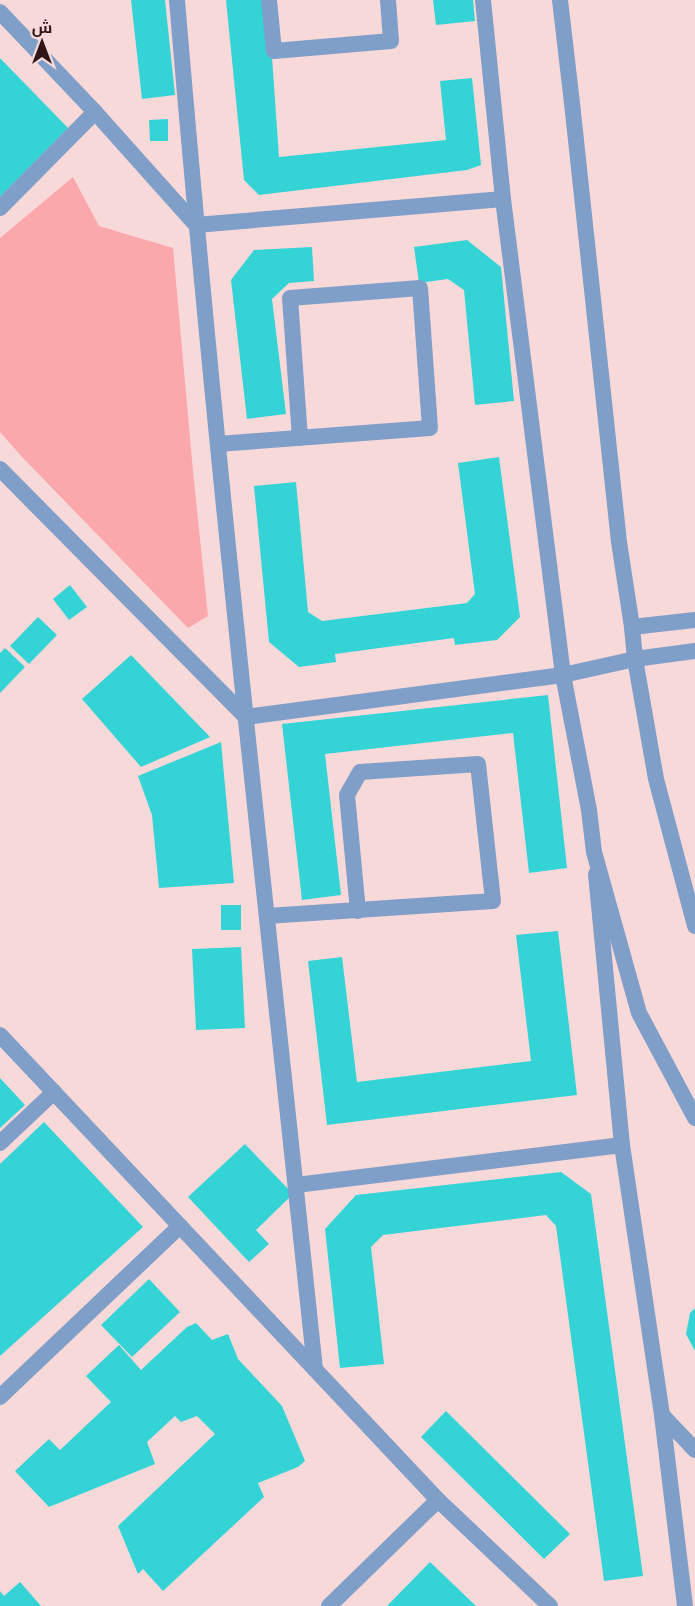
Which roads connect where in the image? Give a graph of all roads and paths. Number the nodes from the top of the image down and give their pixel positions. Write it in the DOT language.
graph roads {
  1 [pos="177,0"];
  2 [pos="269,0"];
  3 [pos="388,0"];
  4 [pos="483,0"];
  5 [pos="560,0"];
  6 [pos="0,12"];
  7 [pos="95,112"];
  8 [pos="503,199"];
  9 [pos="0,207"];
  10 [pos="196,225"];
  11 [pos="300,438"];
  12 [pos="218,444"];
  13 [pos="2,475"];
  14 [pos="695,620"];
  15 [pos="632,627"];
  16 [pos="695,651"];
  17 [pos="635,659"];
  18 [pos="563,675"];
  19 [pos="246,717"];
  20 [pos="594,852"];
  21 [pos="358,911"];
  22 [pos="267,916"];
  23 [pos="695,926"];
  24 [pos="0,1035"];
  25 [pos="54,1092"];
  26 [pos="695,1118"];
  27 [pos="0,1143"];
  28 [pos="622,1144"];
  29 [pos="296,1185"];
  30 [pos="180,1226"];
  31 [pos="315,1369"];
  32 [pos="0,1397"];
  33 [pos="662,1415"];
  34 [pos="695,1450"];
  35 [pos="438,1500"];
  36 [pos="331,1605"];
  37 [pos="550,1606"];
  38 [pos="685,1606"];
  1 -- 10 [label="street"];
  2 -- 3 [label="street"];
  4 -- 8 [label="street"];
  5 -- 15 [label="street"];
  6 -- 7 [label="street"];
  7 -- 9 [label="street"];
  7 -- 10 [label="street"];
  8 -- 10 [label="street"];
  8 -- 18 [label="street"];
  10 -- 12 [label="street"];
  11 -- 11 [label="street"];
  11 -- 12 [label="street"];
  12 -- 19 [label="street"];
  13 -- 19 [label="street"];
  14 -- 15 [label="street"];
  15 -- 17 [label="street"];
  16 -- 17 [label="street"];
  17 -- 18 [label="street"];
  17 -- 23 [label="street"];
  18 -- 19 [label="street"];
  18 -- 20 [label="street"];
  19 -- 22 [label="street"];
  20 -- 26 [label="street"];
  20 -- 28 [label="street"];
  21 -- 21 [label="street"];
  21 -- 22 [label="street"];
  22 -- 29 [label="street"];
  24 -- 25 [label="street"];
  25 -- 27 [label="street"];
  25 -- 30 [label="street"];
  28 -- 29 [label="street"];
  28 -- 33 [label="street"];
  29 -- 31 [label="street"];
  30 -- 31 [label="street"];
  30 -- 32 [label="street"];
  31 -- 35 [label="street"];
  33 -- 34 [label="street"];
  33 -- 38 [label="street"];
  35 -- 36 [label="street"];
  35 -- 37 [label="street"];
}
